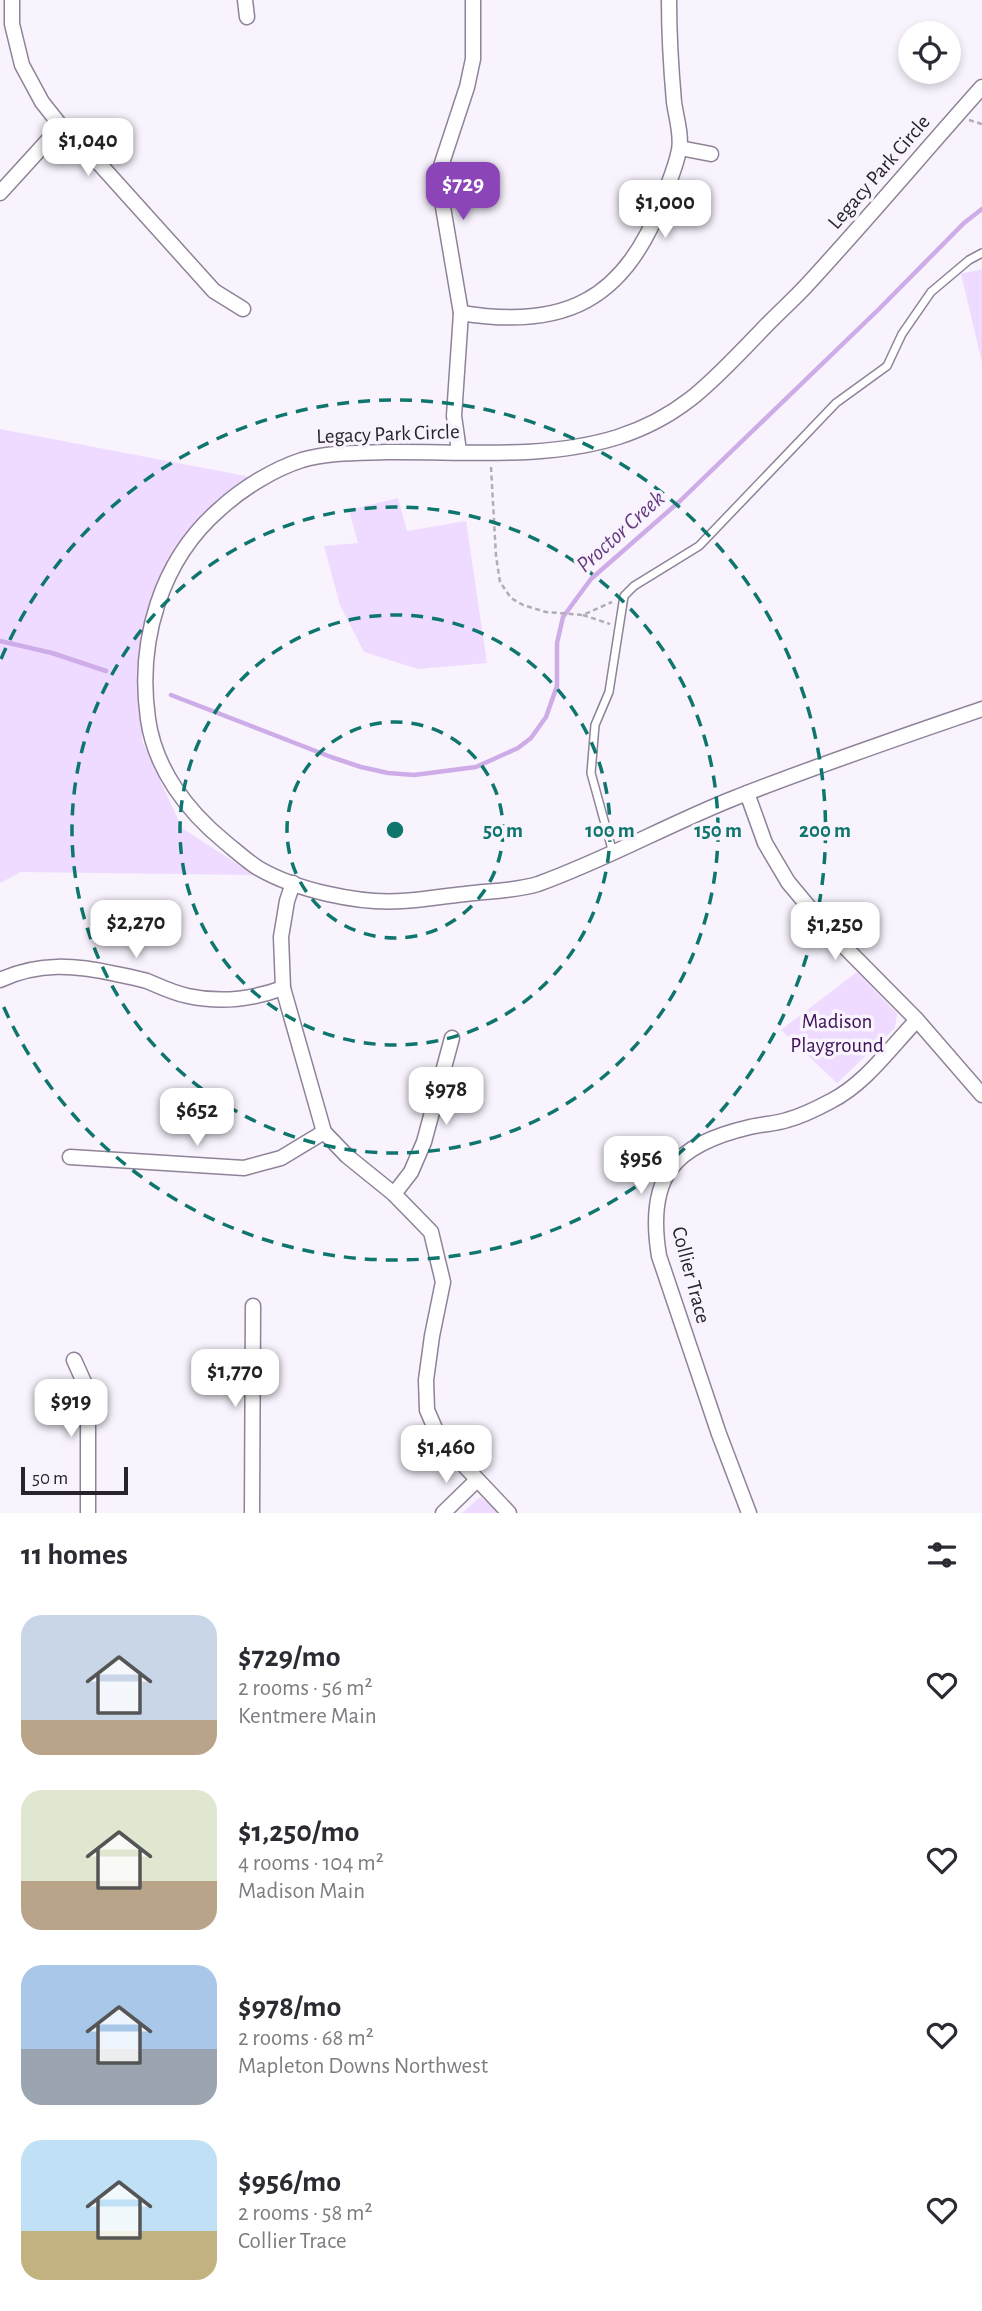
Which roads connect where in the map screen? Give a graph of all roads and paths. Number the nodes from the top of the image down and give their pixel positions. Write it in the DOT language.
graph roads {
  1 [pos="12,0"];
  2 [pos="245,0"];
  3 [pos="473,0"];
  4 [pos="669,0"];
  5 [pos="247,17"];
  6 [pos="982,87"];
  7 [pos="61,126"];
  8 [pos="680,148"];
  9 [pos="711,153"];
  10 [pos="0,193"];
  11 [pos="982,253"];
  12 [pos="243,309"];
  13 [pos="461,313"];
  14 [pos="459,451"];
  15 [pos="491,467"];
  16 [pos="624,596"];
  17 [pos="583,615"];
  18 [pos="618,627"];
  19 [pos="982,709"];
  20 [pos="747,793"];
  21 [pos="613,854"];
  22 [pos="293,883"];
  23 [pos="0,980"];
  24 [pos="283,988"];
  25 [pos="917,1020"];
  26 [pos="452,1038"];
  27 [pos="982,1095"];
  28 [pos="324,1132"];
  29 [pos="70,1157"];
  30 [pos="394,1194"];
  31 [pos="253,1306"];
  32 [pos="74,1360"];
  33 [pos="477,1480"];
  34 [pos="88,1513"];
  35 [pos="252,1513"];
  36 [pos="443,1513"];
  37 [pos="509,1513"];
  38 [pos="749,1513"];
  1 -- 7 [label="street"];
  2 -- 5 [label="street"];
  3 -- 13 [label="street"];
  4 -- 8 [label="street"];
  6 -- 14 [label="street, Legacy Park Circle"];
  7 -- 10 [label="street"];
  7 -- 12 [label="street"];
  8 -- 9 [label="street"];
  8 -- 13 [label="street"];
  11 -- 16 [label="lane"];
  13 -- 14 [label="street"];
  14 -- 22 [label="street, Legacy Park Circle"];
  15 -- 17 [label="path"];
  16 -- 17 [label="path"];
  16 -- 18 [label="lane"];
  17 -- 18 [label="path"];
  18 -- 21 [label="lane"];
  19 -- 20 [label="street, Legacy Park Circle"];
  20 -- 21 [label="street, Legacy Park Circle"];
  20 -- 25 [label="street"];
  21 -- 22 [label="street, Legacy Park Circle"];
  22 -- 24 [label="street"];
  23 -- 24 [label="street"];
  24 -- 28 [label="street"];
  25 -- 27 [label="street"];
  25 -- 38 [label="street, Collier Trace"];
  26 -- 30 [label="street"];
  28 -- 29 [label="street"];
  28 -- 30 [label="street"];
  30 -- 33 [label="street"];
  31 -- 35 [label="street"];
  32 -- 34 [label="street"];
  33 -- 36 [label="street"];
  33 -- 37 [label="street"];
}
